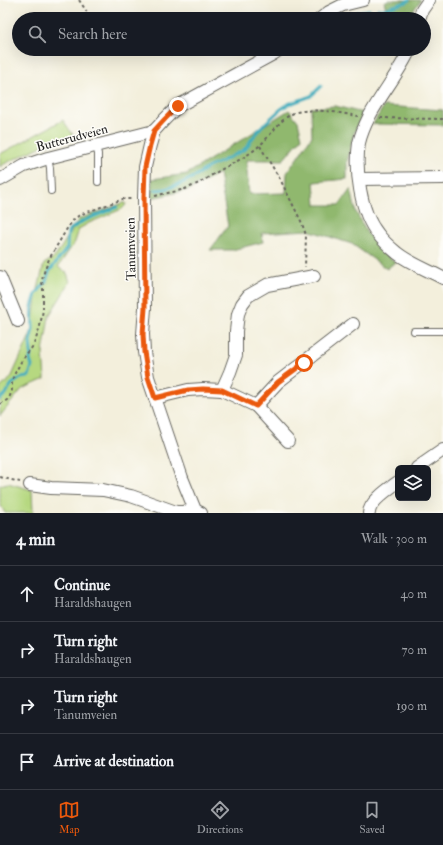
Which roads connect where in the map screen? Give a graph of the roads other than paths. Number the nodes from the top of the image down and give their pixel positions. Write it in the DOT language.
graph roads {
  1 [pos="363,0"];
  2 [pos="429,0"];
  3 [pos="329,12"];
  4 [pos="421,12"];
  5 [pos="270,56"];
  6 [pos="406,56"];
  7 [pos="154,131"];
  8 [pos="96,146"];
  9 [pos="48,158"];
  10 [pos="443,178"];
  11 [pos="359,179"];
  12 [pos="0,180"];
  13 [pos="98,182"];
  14 [pos="51,191"];
  15 [pos="0,277"];
  16 [pos="309,277"];
  17 [pos="443,278"];
  18 [pos="18,321"];
  19 [pos="353,324"];
  20 [pos="414,331"];
  21 [pos="443,331"];
  22 [pos="222,390"];
  23 [pos="155,398"];
  24 [pos="256,406"];
  25 [pos="288,440"];
  26 [pos="443,450"];
  27 [pos="421,465"];
  28 [pos="395,484"];
  29 [pos="30,485"];
  30 [pos="198,511"];
  31 [pos="369,513"];
  1 -- 3 [label="street"];
  2 -- 4 [label="street"];
  5 -- 7 [label="street, Tanumveien"];
  6 -- 11 [label="street"];
  7 -- 8 [label="street, Butterudveien"];
  7 -- 23 [label="street, Tanumveien"];
  8 -- 9 [label="street, Butterudveien"];
  8 -- 13 [label="lane"];
  9 -- 12 [label="street, Butterudveien"];
  9 -- 14 [label="lane"];
  10 -- 11 [label="street"];
  11 -- 17 [label="street"];
  15 -- 18 [label="street"];
  16 -- 22 [label="street"];
  19 -- 24 [label="street"];
  20 -- 21 [label="lane"];
  22 -- 23 [label="street"];
  22 -- 24 [label="street"];
  23 -- 30 [label="street, Tanumveien"];
  24 -- 25 [label="street"];
  26 -- 27 [label="street"];
  28 -- 31 [label="street"];
  29 -- 30 [label="street, Tanumveien"];
}
